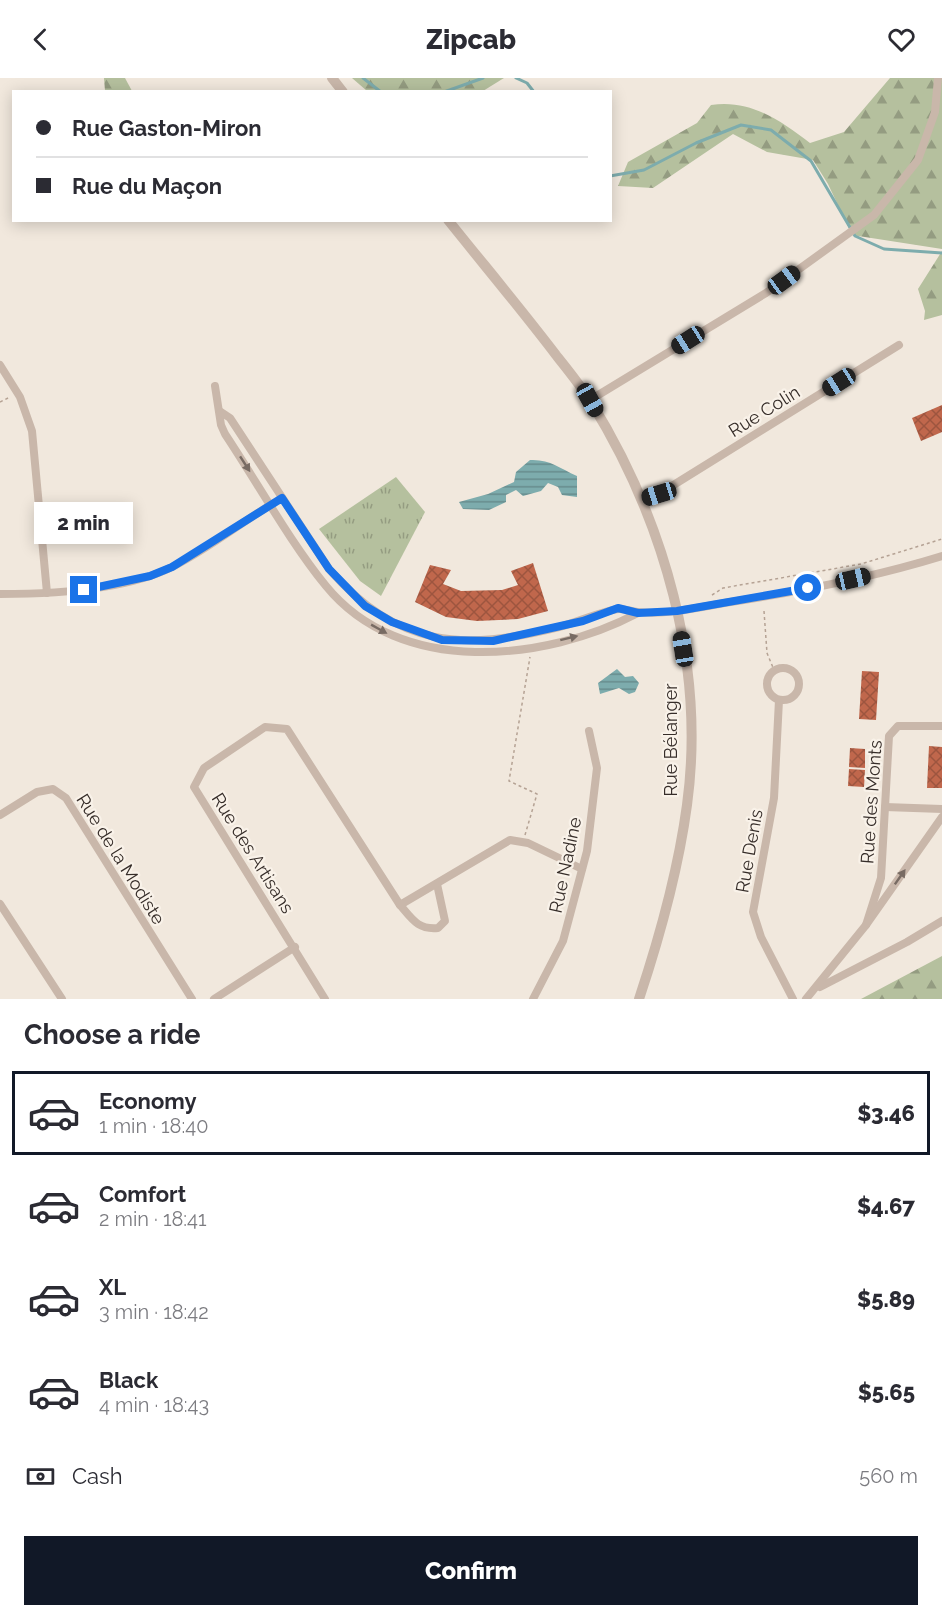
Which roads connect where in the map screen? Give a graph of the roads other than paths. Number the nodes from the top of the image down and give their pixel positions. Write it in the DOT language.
graph roads {
  1 [pos="332,78"];
  2 [pos="938,78"];
  3 [pos="341,90"];
  4 [pos="450,222"];
  5 [pos="900,345"];
  6 [pos="0,365"];
  7 [pos="215,386"];
  8 [pos="590,400"];
  9 [pos="221,412"];
  10 [pos="282,498"];
  11 [pos="643,500"];
  12 [pos="272,505"];
  13 [pos="942,556"];
  14 [pos="47,593"];
  15 [pos="0,594"];
  16 [pos="677,611"];
  17 [pos="638,613"];
  18 [pos="779,700"];
  19 [pos="942,726"];
  20 [pos="589,731"];
  21 [pos="885,807"];
  22 [pos="942,809"];
  23 [pos="0,815"];
  24 [pos="942,817"];
  25 [pos="582,869"];
  26 [pos="437,884"];
  27 [pos="0,904"];
  28 [pos="400,905"];
  29 [pos="942,921"];
  30 [pos="867,925"];
  31 [pos="295,947"];
  32 [pos="816,989"];
  33 [pos="62,999"];
  34 [pos="192,999"];
  35 [pos="214,999"];
  36 [pos="324,999"];
  37 [pos="533,999"];
  38 [pos="639,999"];
  39 [pos="793,999"];
  40 [pos="806,999"];
  1 -- 3 [label="street"];
  2 -- 8 [label="street"];
  4 -- 8 [label="street, Rue Bélanger"];
  5 -- 11 [label="street, Rue Colin"];
  6 -- 14 [label="street"];
  7 -- 9 [label="street"];
  8 -- 11 [label="street, Rue Bélanger"];
  9 -- 10 [label="street"];
  9 -- 12 [label="street, one-way"];
  10 -- 12 [label="street"];
  10 -- 17 [label="street"];
  11 -- 16 [label="street, Rue Bélanger"];
  12 -- 14 [label="street"];
  12 -- 17 [label="street, one-way"];
  13 -- 16 [label="street"];
  14 -- 15 [label="street"];
  16 -- 17 [label="street"];
  16 -- 38 [label="street, Rue Bélanger"];
  18 -- 18 [label="street, Rue Denis"];
  18 -- 39 [label="street, Rue Denis"];
  19 -- 21 [label="street, Rue des Monts"];
  20 -- 25 [label="street, Rue Nadine"];
  21 -- 22 [label="street"];
  21 -- 30 [label="street, Rue des Monts"];
  23 -- 34 [label="street, Rue de la Modiste"];
  30 -- 24 [label="street, Rue des Monts, one-way"];
  25 -- 26 [label="street"];
  25 -- 37 [label="street, Rue Nadine"];
  26 -- 28 [label="street"];
  26 -- 28 [label="street, Rue des Artisans"];
  27 -- 33 [label="street"];
  28 -- 31 [label="street, Rue des Artisans"];
  29 -- 32 [label="street"];
  30 -- 32 [label="street, Rue des Monts"];
  31 -- 35 [label="street"];
  31 -- 36 [label="street, Rue des Artisans"];
  32 -- 40 [label="street, Rue des Monts"];
}
